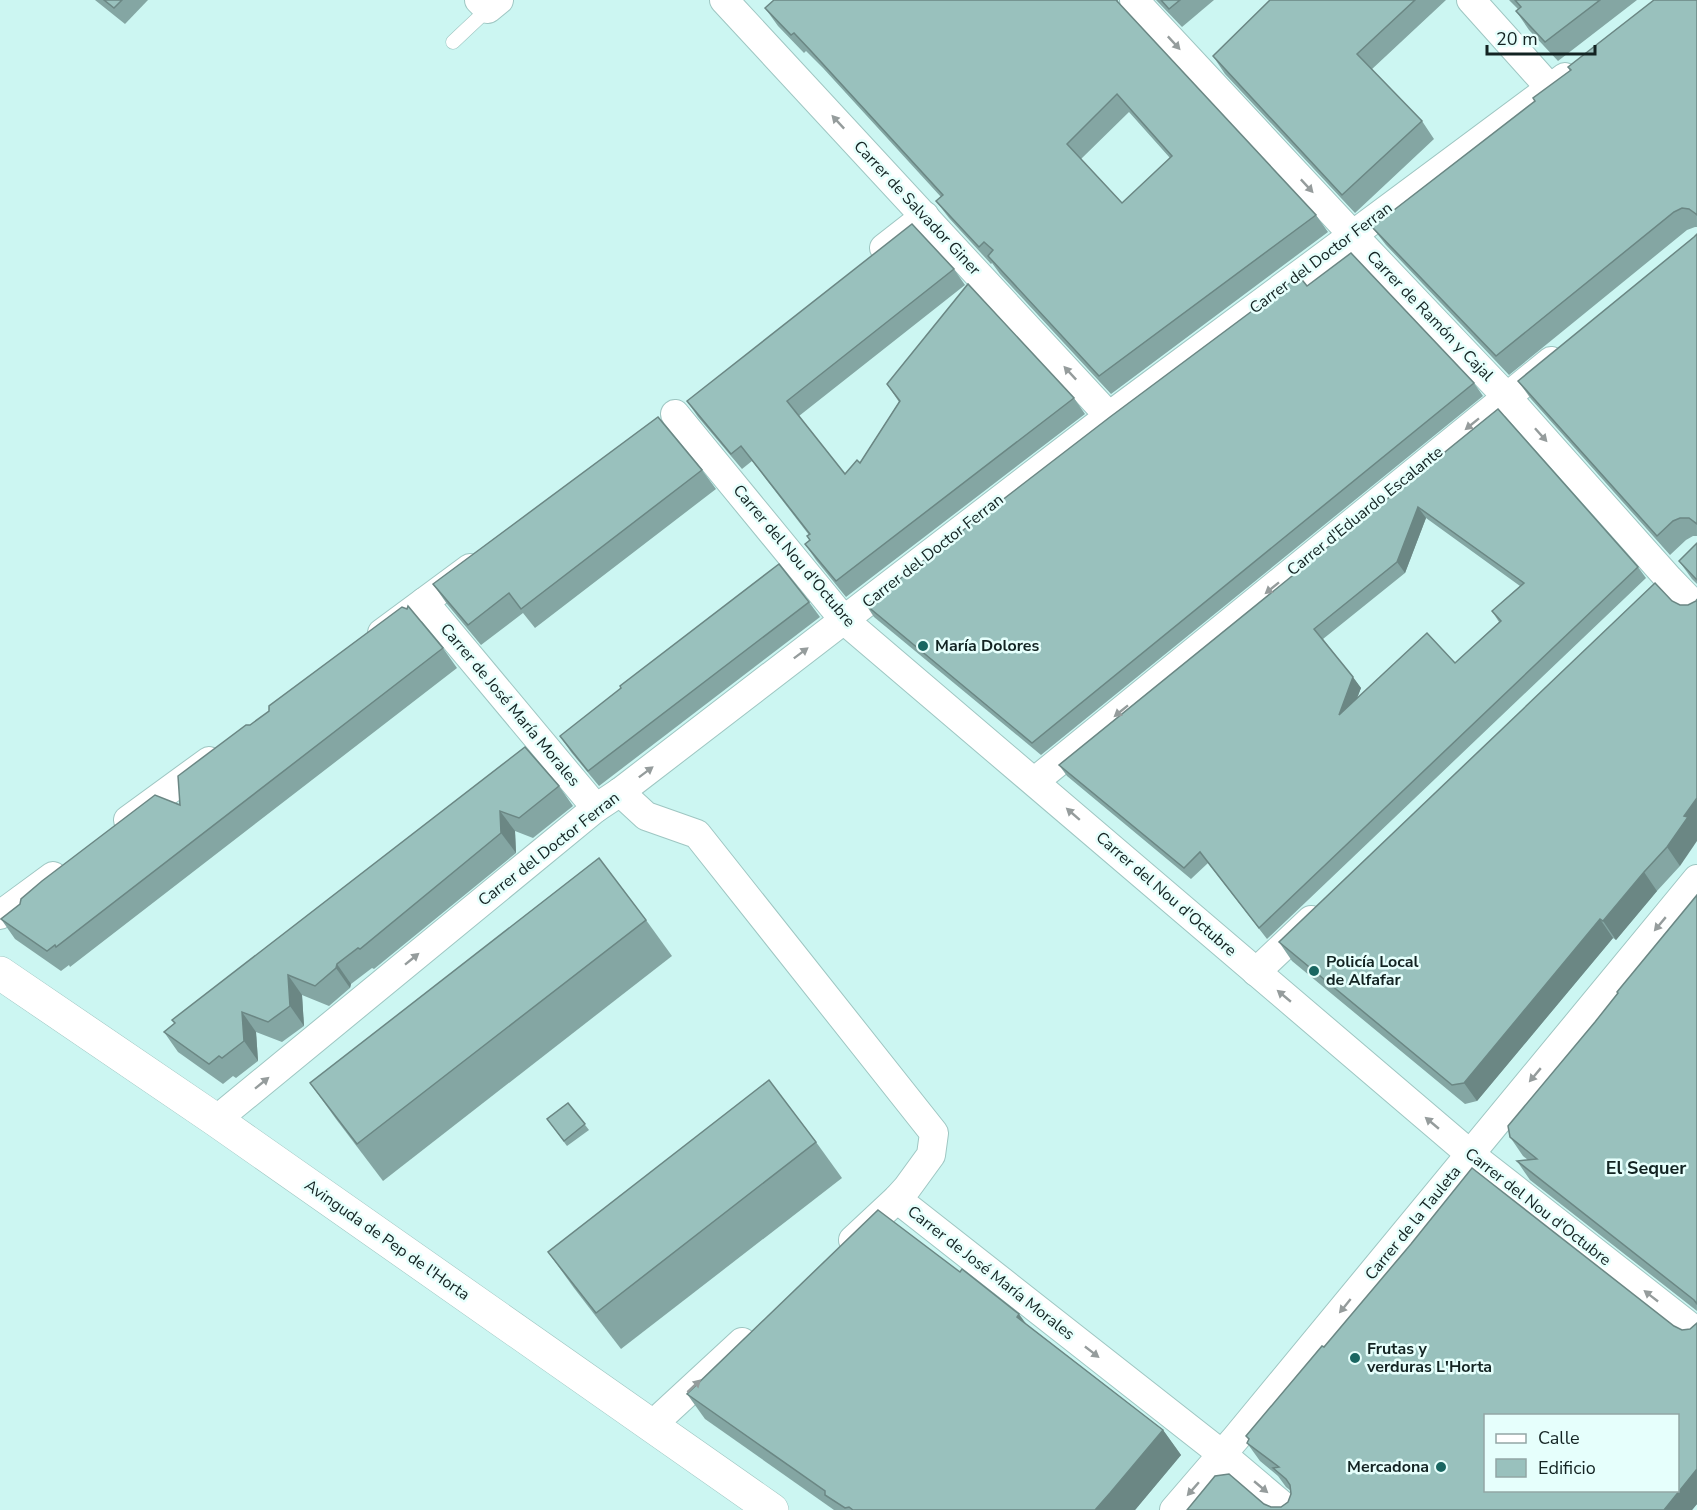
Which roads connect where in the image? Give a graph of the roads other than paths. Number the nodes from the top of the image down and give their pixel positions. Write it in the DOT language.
graph roads {
  1 [pos="724,0"];
  2 [pos="1134,0"];
  3 [pos="1471,0"];
  4 [pos="491,2"];
  5 [pos="453,42"];
  6 [pos="1585,61"];
  7 [pos="1550,88"];
  8 [pos="925,216"];
  9 [pos="1353,235"];
  10 [pos="860,267"];
  11 [pos="1570,345"];
  12 [pos="1506,396"];
  13 [pos="675,414"];
  14 [pos="1110,416"];
  15 [pos="489,554"];
  16 [pos="1690,559"];
  17 [pos="1660,587"];
  18 [pos="424,602"];
  19 [pos="1697,608"];
  20 [pos="844,620"];
  21 [pos="366,645"];
  22 [pos="231,744"];
  23 [pos="1035,781"];
  24 [pos="620,792"];
  25 [pos="596,808"];
  26 [pos="106,837"];
  27 [pos="77,858"];
  28 [pos="1697,879"];
  29 [pos="1333,899"];
  30 [pos="0,915"];
  31 [pos="1256,972"];
  32 [pos="0,973"];
  33 [pos="216,1120"];
  34 [pos="1470,1154"];
  35 [pos="897,1199"];
  36 [pos="836,1256"];
  37 [pos="756,1329"];
  38 [pos="1697,1332"];
  39 [pos="651,1426"];
  40 [pos="1223,1455"];
  41 [pos="772,1510"];
  42 [pos="1174,1510"];
  43 [pos="1288,1510"];
  8 -- 1 [label="street, Carrer de Salvador Giner, one-way"];
  2 -- 9 [label="street, Carrer de Ramón y Cajal, one-way"];
  3 -- 7 [label="street"];
  4 -- 5 [label="lane"];
  6 -- 7 [label="street, Carrer del Doctor Ferran"];
  7 -- 9 [label="street, Carrer del Doctor Ferran"];
  8 -- 10 [label="street"];
  14 -- 8 [label="street, Carrer de Salvador Giner, one-way"];
  9 -- 12 [label="street, Carrer de Ramón y Cajal"];
  9 -- 14 [label="street, Carrer del Doctor Ferran"];
  11 -- 12 [label="street, Carrer d'Eduardo Escalante"];
  12 -- 17 [label="street, Carrer de Ramón y Cajal, one-way"];
  12 -- 23 [label="street, Carrer d'Eduardo Escalante, one-way"];
  13 -- 20 [label="street, Carrer del Nou d'Octubre"];
  14 -- 20 [label="street, Carrer del Doctor Ferran"];
  15 -- 18 [label="street"];
  16 -- 17 [label="street"];
  17 -- 19 [label="street, Carrer de Ramón y Cajal"];
  18 -- 21 [label="street"];
  18 -- 25 [label="street, Carrer de José María Morales"];
  20 -- 23 [label="street, Carrer del Nou d'Octubre"];
  24 -- 20 [label="street, Carrer del Doctor Ferran, one-way"];
  22 -- 26 [label="street"];
  31 -- 23 [label="street, Carrer del Nou d'Octubre, one-way"];
  24 -- 25 [label="street, Carrer del Doctor Ferran"];
  24 -- 35 [label="street, Carrer de José María Morales"];
  33 -- 25 [label="street, Carrer del Doctor Ferran, one-way"];
  27 -- 30 [label="street"];
  28 -- 34 [label="street, Carrer de la Tauleta, one-way"];
  29 -- 31 [label="street"];
  34 -- 31 [label="street, Carrer del Nou d'Octubre, one-way"];
  32 -- 33 [label="street, Avinguda de Pep de l'Horta"];
  33 -- 39 [label="street, Avinguda de Pep de l'Horta"];
  38 -- 34 [label="street, Carrer del Nou d'Octubre, one-way"];
  34 -- 40 [label="street, Carrer de la Tauleta, one-way"];
  35 -- 36 [label="street"];
  35 -- 40 [label="street, Carrer de José María Morales, one-way"];
  39 -- 37 [label="street, one-way"];
  39 -- 41 [label="street, Avinguda de Pep de l'Horta"];
  40 -- 42 [label="street, Carrer de la Tauleta, one-way"];
  40 -- 43 [label="street, Carrer de José María Morales, one-way"];
}
